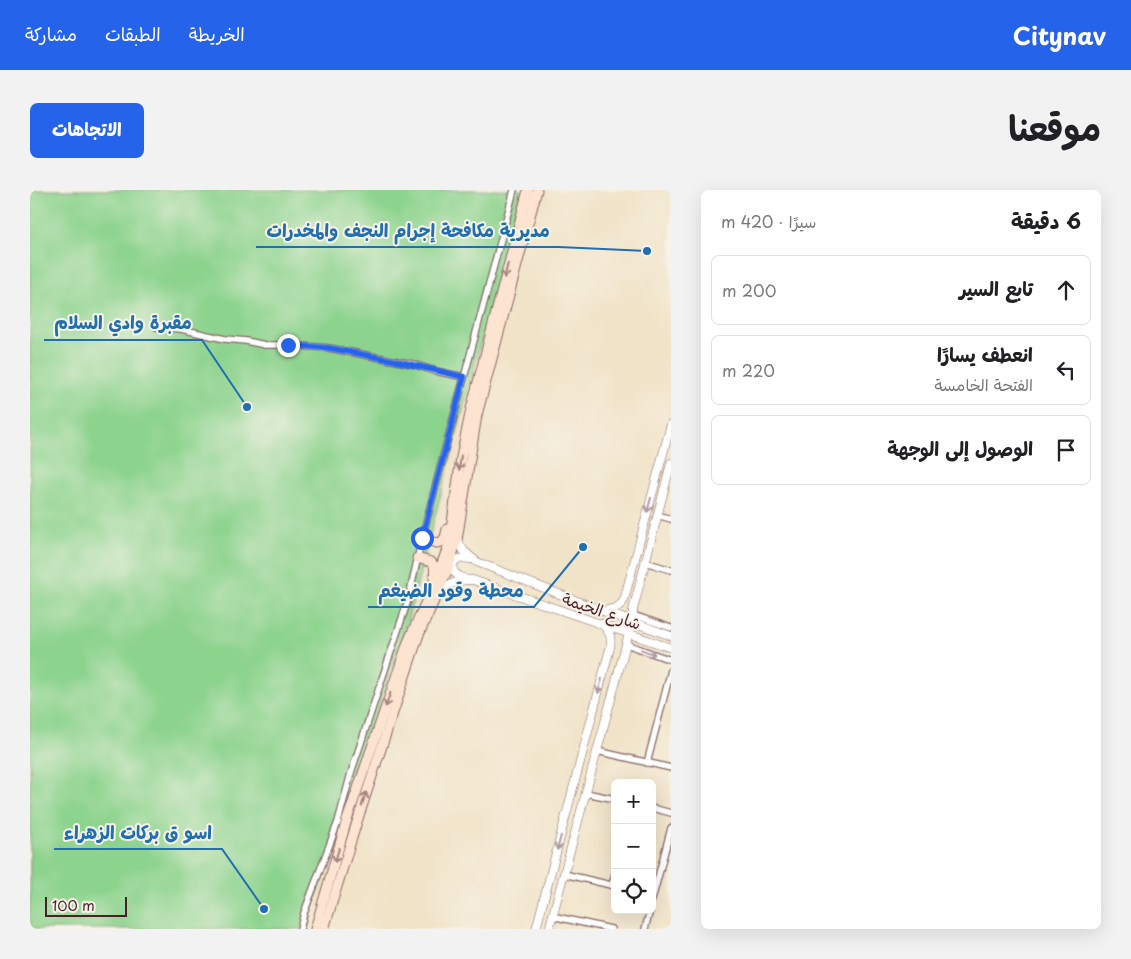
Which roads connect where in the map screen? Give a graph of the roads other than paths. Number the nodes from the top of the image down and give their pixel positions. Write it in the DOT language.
graph roads {
  1 [pos="514,190"];
  2 [pos="528,190"];
  3 [pos="537,190"];
  4 [pos="157,327"];
  5 [pos="464,377"];
  6 [pos="671,424"];
  7 [pos="671,463"];
  8 [pos="453,515"];
  9 [pos="657,515"];
  10 [pos="671,519"];
  11 [pos="422,538"];
  12 [pos="457,540"];
  13 [pos="417,558"];
  14 [pos="472,559"];
  15 [pos="645,562"];
  16 [pos="671,570"];
  17 [pos="467,580"];
  18 [pos="436,588"];
  19 [pos="622,604"];
  20 [pos="603,611"];
  21 [pos="633,612"];
  22 [pos="602,624"];
  23 [pos="637,624"];
  24 [pos="671,628"];
  25 [pos="629,633"];
  26 [pos="671,636"];
  27 [pos="626,644"];
  28 [pos="671,648"];
  29 [pos="608,657"];
  30 [pos="622,660"];
  31 [pos="671,660"];
  32 [pos="671,670"];
  33 [pos="401,676"];
  34 [pos="597,751"];
  35 [pos="647,762"];
  36 [pos="671,768"];
  37 [pos="586,793"];
  38 [pos="611,798"];
  39 [pos="656,809"];
  40 [pos="671,813"];
  41 [pos="671,828"];
  42 [pos="668,857"];
  43 [pos="550,878"];
  44 [pos="562,878"];
  45 [pos="611,886"];
  46 [pos="656,889"];
  47 [pos="541,912"];
  48 [pos="649,914"];
  49 [pos="553,915"];
  50 [pos="601,928"];
  51 [pos="300,929"];
  52 [pos="315,929"];
  53 [pos="324,929"];
  54 [pos="536,929"];
  55 [pos="549,929"];
  56 [pos="611,929"];
  57 [pos="645,929"];
  1 -- 5 [label="street"];
  2 -- 8 [label="main road, one-way"];
  3 -- 12 [label="main road"];
  4 -- 5 [label="street"];
  5 -- 11 [label="street"];
  6 -- 19 [label="street, one-way"];
  7 -- 9 [label="street"];
  8 -- 11 [label="main road"];
  8 -- 18 [label="main road"];
  9 -- 10 [label="street"];
  9 -- 15 [label="street"];
  11 -- 13 [label="street"];
  12 -- 14 [label="street, شارع الخيمة"];
  12 -- 18 [label="main road"];
  13 -- 18 [label="main road"];
  13 -- 51 [label="street"];
  14 -- 17 [label="street"];
  14 -- 20 [label="street, شارع الخيمة"];
  15 -- 16 [label="street"];
  15 -- 21 [label="street"];
  17 -- 18 [label="street"];
  17 -- 22 [label="street, شارع الخيمة"];
  18 -- 33 [label="main road"];
  19 -- 20 [label="street"];
  19 -- 21 [label="street"];
  20 -- 23 [label="street, شارع الخيمة"];
  21 -- 23 [label="street"];
  21 -- 24 [label="street"];
  22 -- 25 [label="street, شارع الخيمة"];
  22 -- 29 [label="street"];
  23 -- 26 [label="street, شارع الخيمة"];
  25 -- 27 [label="street"];
  25 -- 28 [label="street, شارع الخيمة"];
  27 -- 30 [label="street"];
  27 -- 31 [label="street, one-way"];
  29 -- 30 [label="street"];
  29 -- 43 [label="street, one-way"];
  30 -- 34 [label="street"];
  32 -- 35 [label="street"];
  33 -- 52 [label="main road, one-way"];
  53 -- 33 [label="main road, one-way"];
  34 -- 35 [label="street"];
  34 -- 37 [label="street"];
  35 -- 36 [label="street"];
  37 -- 38 [label="street"];
  37 -- 44 [label="street"];
  39 -- 40 [label="street"];
  41 -- 42 [label="street"];
  42 -- 46 [label="street"];
  43 -- 44 [label="street"];
  43 -- 47 [label="street"];
  44 -- 45 [label="street"];
  44 -- 49 [label="street"];
  47 -- 49 [label="street"];
  47 -- 54 [label="street"];
  48 -- 57 [label="street"];
  49 -- 50 [label="street"];
  49 -- 55 [label="street"];
  50 -- 56 [label="street"];
}
